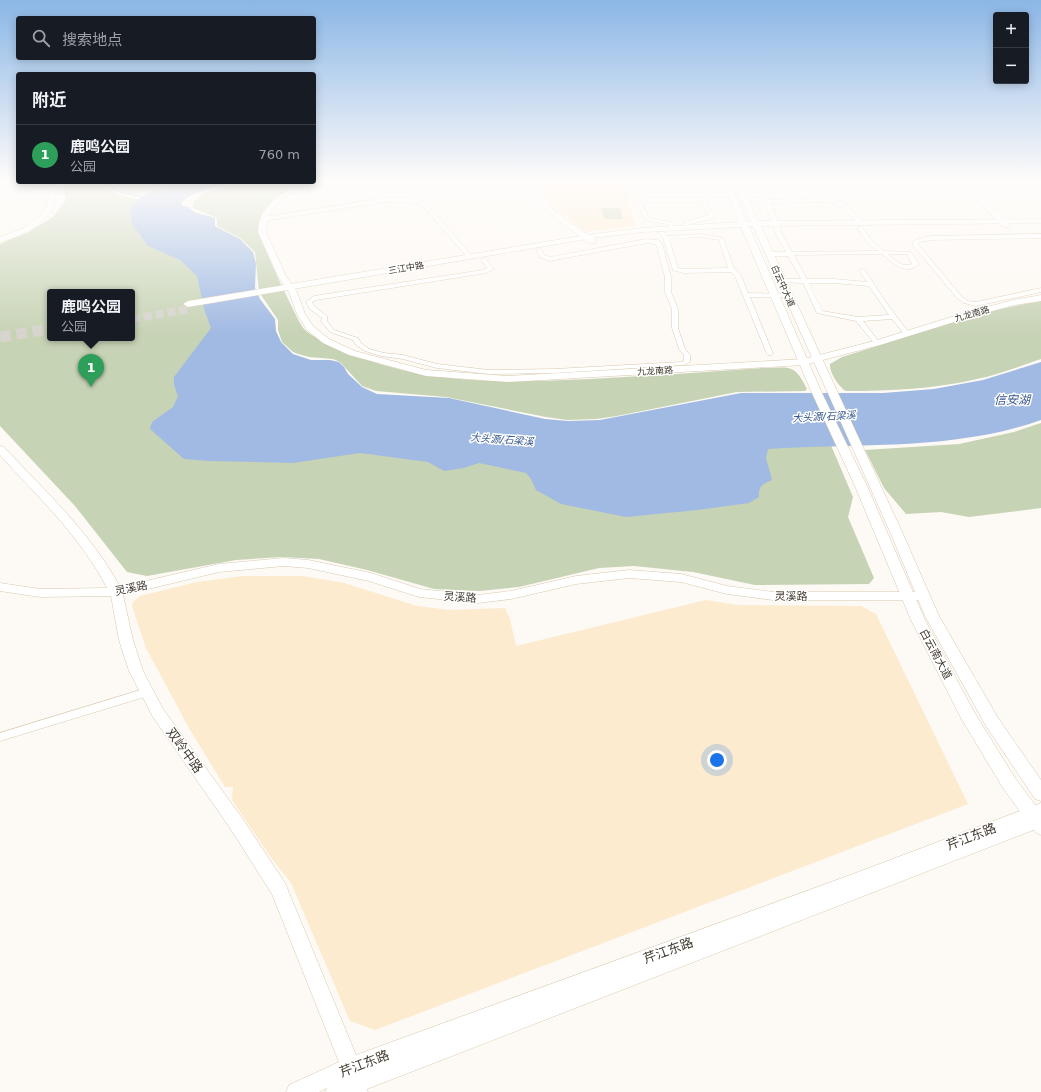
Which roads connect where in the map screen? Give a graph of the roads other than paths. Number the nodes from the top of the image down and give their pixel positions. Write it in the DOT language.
graph roads {
  1 [pos="17,232"];
  2 [pos="262,232"];
  3 [pos="448,232"];
  4 [pos="579,232"];
  5 [pos="631,232"];
  6 [pos="695,232"];
  7 [pos="747,232"];
  8 [pos="759,232"];
  9 [pos="779,232"];
  10 [pos="864,232"];
  11 [pos="664,235"];
  12 [pos="1041,236"];
  13 [pos="589,239"];
  14 [pos="0,240"];
  15 [pos="539,250"];
  16 [pos="881,252"];
  17 [pos="768,254"];
  18 [pos="790,254"];
  19 [pos="470,257"];
  20 [pos="484,260"];
  21 [pos="732,270"];
  22 [pos="862,270"];
  23 [pos="805,280"];
  24 [pos="781,281"];
  25 [pos="871,284"];
  26 [pos="291,290"];
  27 [pos="1041,290"];
  28 [pos="747,295"];
  29 [pos="774,295"];
  30 [pos="787,295"];
  31 [pos="1041,298"];
  32 [pos="189,307"];
  33 [pos="893,317"];
  34 [pos="858,319"];
  35 [pos="907,334"];
  36 [pos="877,343"];
  37 [pos="770,354"];
  38 [pos="816,359"];
  39 [pos="804,362"];
  40 [pos="619,370"];
  41 [pos="0,449"];
  42 [pos="860,470"];
  43 [pos="0,587"];
  44 [pos="116,592"];
  45 [pos="908,596"];
  46 [pos="924,596"];
  47 [pos="147,692"];
  48 [pos="0,737"];
  49 [pos="1041,794"];
  50 [pos="1038,818"];
  51 [pos="355,1081"];
  52 [pos="296,1092"];
  53 [pos="335,1092"];
  1 -- 14 [label="street"];
  2 -- 26 [label="street, 九龙南路"];
  3 -- 19 [label="street"];
  4 -- 13 [label="street"];
  5 -- 13 [label="main road, 三江中路"];
  6 -- 11 [label="main road, 三江中路"];
  7 -- 29 [label="main road, 白云中大道"];
  8 -- 17 [label="main road, 白云中大道"];
  9 -- 18 [label="street"];
  10 -- 16 [label="street"];
  11 -- 13 [label="main road, 三江中路"];
  11 -- 21 [label="street"];
  11 -- 21 [label="street"];
  12 -- 27 [label="street"];
  13 -- 15 [label="main road, 三江中路"];
  13 -- 19 [label="main road, 三江中路"];
  15 -- 20 [label="main road, 三江中路"];
  15 -- 40 [label="street"];
  16 -- 16 [label="street"];
  16 -- 18 [label="street"];
  17 -- 18 [label="street"];
  17 -- 24 [label="main road, 白云中大道"];
  18 -- 23 [label="street"];
  19 -- 26 [label="main road, 三江中路"];
  20 -- 26 [label="main road, 三江中路"];
  20 -- 40 [label="street"];
  21 -- 28 [label="street"];
  22 -- 25 [label="street"];
  23 -- 24 [label="street"];
  23 -- 25 [label="street"];
  23 -- 34 [label="street"];
  24 -- 30 [label="main road, 白云中大道"];
  25 -- 33 [label="street"];
  26 -- 32 [label="main road, 三江中路"];
  26 -- 40 [label="street, 九龙南路"];
  28 -- 29 [label="street"];
  28 -- 37 [label="street"];
  29 -- 30 [label="street"];
  29 -- 39 [label="main road, 白云中大道"];
  30 -- 38 [label="main road, 白云中大道"];
  31 -- 35 [label="street, 九龙南路"];
  33 -- 34 [label="street"];
  33 -- 35 [label="street"];
  34 -- 36 [label="street"];
  35 -- 36 [label="street, 九龙南路"];
  36 -- 38 [label="street, 九龙南路"];
  38 -- 39 [label="street, 九龙南路"];
  38 -- 42 [label="main road, 白云中大道"];
  39 -- 40 [label="street, 九龙南路"];
  39 -- 42 [label="main road, 白云中大道"];
  41 -- 44 [label="street, 双岭中路"];
  42 -- 45 [label="main road, 白云南大道"];
  42 -- 46 [label="main road, 白云南大道"];
  43 -- 44 [label="street, 灵溪路"];
  44 -- 45 [label="street, 灵溪路"];
  44 -- 47 [label="street, 双岭中路"];
  45 -- 46 [label="street, 灵溪路"];
  45 -- 50 [label="main road, 白云南大道"];
  46 -- 49 [label="main road, 白云南大道"];
  47 -- 48 [label="street"];
  47 -- 51 [label="street, 双岭中路"];
  50 -- 51 [label="street, 芹江东路"];
  51 -- 52 [label="street, 芹江东路"];
  51 -- 53 [label="street, 芹江东路"];
}
